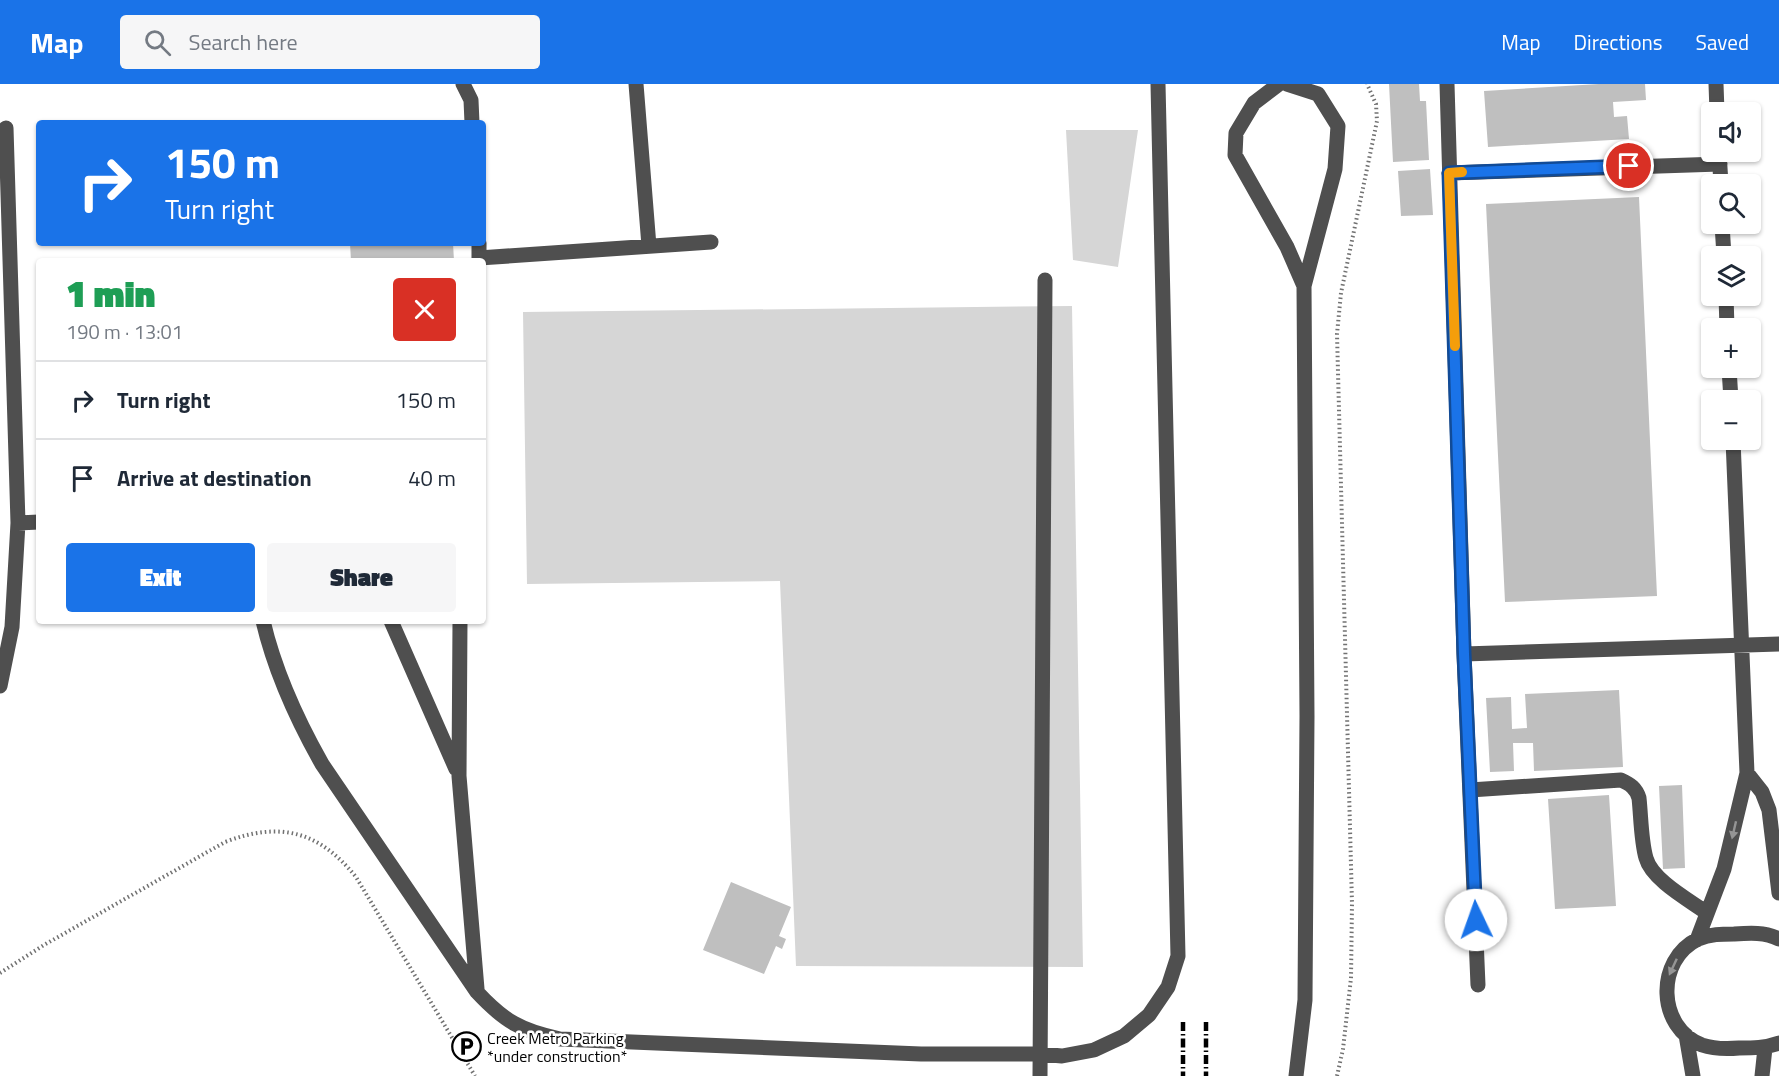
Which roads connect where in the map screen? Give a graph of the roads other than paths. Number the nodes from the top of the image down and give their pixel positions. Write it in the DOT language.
graph roads {
  1 [pos="463,84"];
  2 [pos="636,84"];
  3 [pos="1158,84"];
  4 [pos="1279,84"];
  5 [pos="1287,84"];
  6 [pos="1447,84"];
  7 [pos="1716,84"];
  8 [pos="1717,102"];
  9 [pos="472,120"];
  10 [pos="6,128"];
  11 [pos="1701,159"];
  12 [pos="1449,173"];
  13 [pos="711,242"];
  14 [pos="649,246"];
  15 [pos="479,254"];
  16 [pos="1045,280"];
  17 [pos="1304,286"];
  18 [pos="1733,450"];
  19 [pos="36,522"];
  20 [pos="18,523"];
  21 [pos="264,624"];
  22 [pos="392,624"];
  23 [pos="460,624"];
  24 [pos="1779,644"];
  25 [pos="1743,645"];
  26 [pos="1464,654"];
  27 [pos="0,686"];
  28 [pos="1747,774"];
  29 [pos="459,776"];
  30 [pos="1470,790"];
  31 [pos="1779,893"];
  32 [pos="1707,913"];
  33 [pos="1779,939"];
  34 [pos="1697,940"];
  35 [pos="1478,986"];
  36 [pos="477,992"];
  37 [pos="1686,1035"];
  38 [pos="1772,1045"];
  39 [pos="1040,1054"];
  40 [pos="1040,1076"];
  41 [pos="1296,1076"];
  42 [pos="1693,1076"];
  43 [pos="1762,1076"];
  1 -- 9 [label="street"];
  2 -- 14 [label="street"];
  3 -- 39 [label="street"];
  4 -- 17 [label="street"];
  5 -- 17 [label="street"];
  6 -- 12 [label="street"];
  7 -- 8 [label="street"];
  10 -- 20 [label="street"];
  11 -- 12 [label="street"];
  12 -- 26 [label="street"];
  13 -- 14 [label="street"];
  14 -- 15 [label="street"];
  16 -- 39 [label="street"];
  17 -- 41 [label="street"];
  18 -- 25 [label="street"];
  19 -- 20 [label="street"];
  20 -- 27 [label="street"];
  21 -- 36 [label="street"];
  22 -- 29 [label="street"];
  23 -- 29 [label="street"];
  24 -- 25 [label="street"];
  25 -- 26 [label="street"];
  25 -- 28 [label="street"];
  26 -- 30 [label="street"];
  28 -- 31 [label="street"];
  28 -- 32 [label="street, one-way"];
  29 -- 36 [label="street"];
  30 -- 32 [label="street"];
  30 -- 35 [label="street"];
  32 -- 34 [label="street"];
  33 -- 34 [label="street"];
  34 -- 37 [label="street, one-way"];
  36 -- 39 [label="street"];
  37 -- 38 [label="street"];
  37 -- 42 [label="street"];
  38 -- 43 [label="street"];
  39 -- 40 [label="street"];
}
